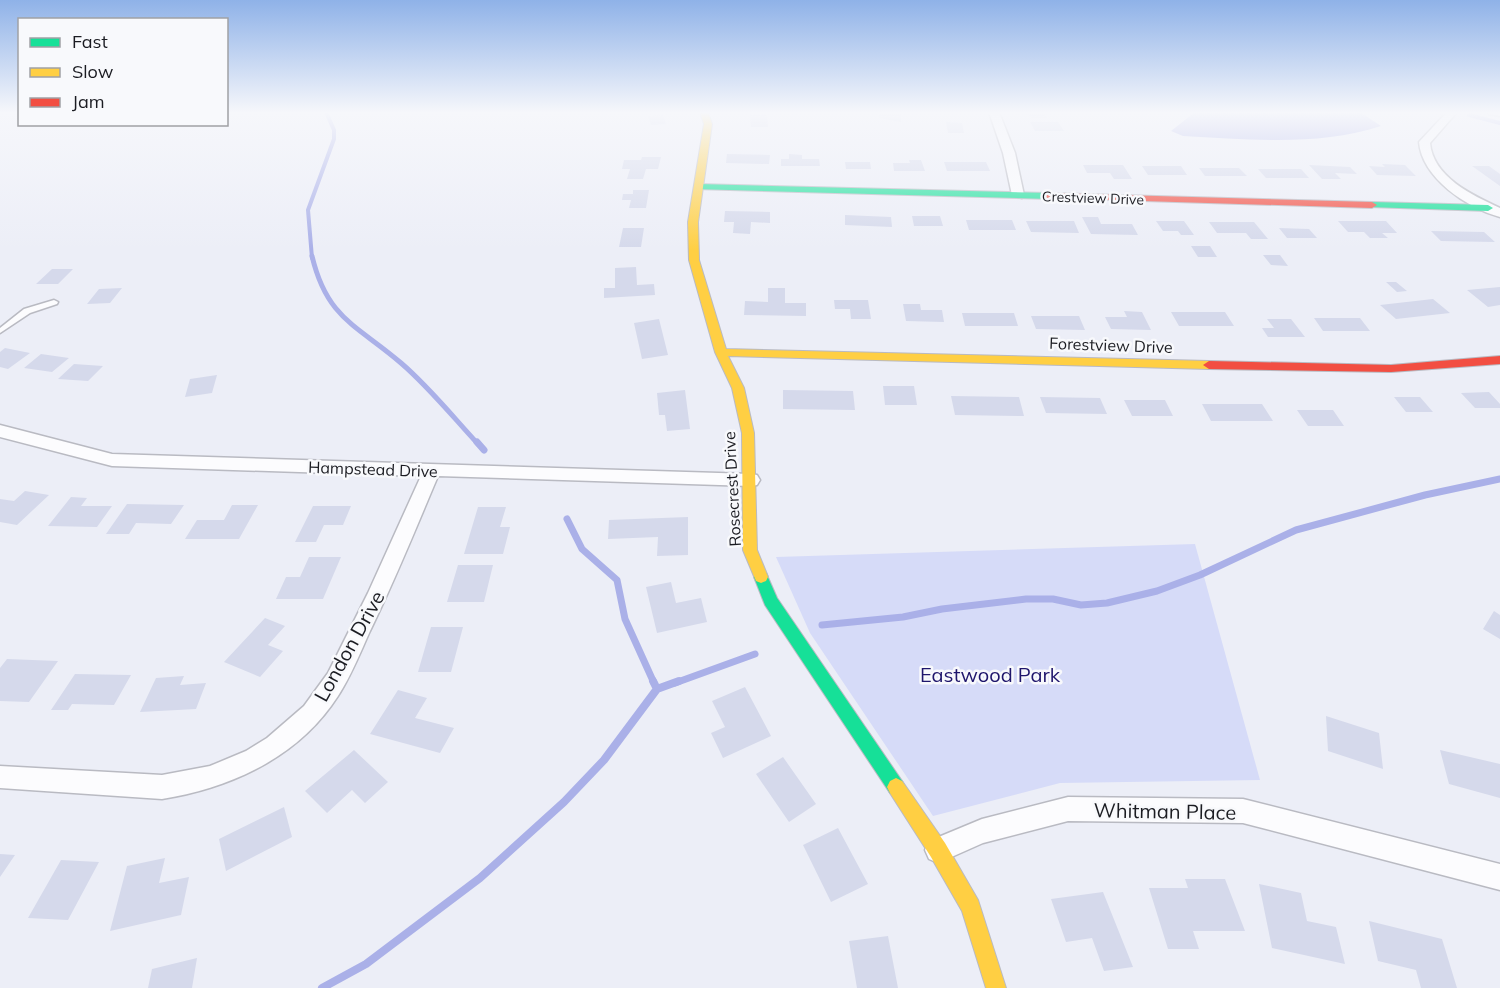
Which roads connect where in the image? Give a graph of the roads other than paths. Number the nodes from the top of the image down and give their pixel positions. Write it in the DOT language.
graph roads {
  1 [pos="703,158"];
  2 [pos="1010,158"];
  3 [pos="1427,158"];
  4 [pos="698,187"];
  5 [pos="1018,195"];
  6 [pos="1494,210"];
  7 [pos="54,302"];
  8 [pos="0,331"];
  9 [pos="721,352"];
  10 [pos="1500,360"];
  11 [pos="0,430"];
  12 [pos="432,471"];
  13 [pos="751,480"];
  14 [pos="0,777"];
  15 [pos="938,849"];
  16 [pos="1500,877"];
  17 [pos="996,988"];
  1 -- 4 [label="street, Rosecrest Drive"];
  2 -- 5 [label="street"];
  3 -- 6 [label="street"];
  4 -- 5 [label="street, Crestview Drive"];
  4 -- 9 [label="street, Rosecrest Drive"];
  5 -- 6 [label="street, Crestview Drive"];
  7 -- 8 [label="lane"];
  9 -- 10 [label="street, Forestview Drive"];
  9 -- 13 [label="street, Rosecrest Drive"];
  11 -- 12 [label="street, Hampstead Drive"];
  12 -- 13 [label="street, Hampstead Drive"];
  12 -- 14 [label="street, London Drive"];
  13 -- 15 [label="street, Rosecrest Drive"];
  15 -- 16 [label="street, Whitman Place"];
  15 -- 17 [label="street, Rosecrest Drive"];
}
